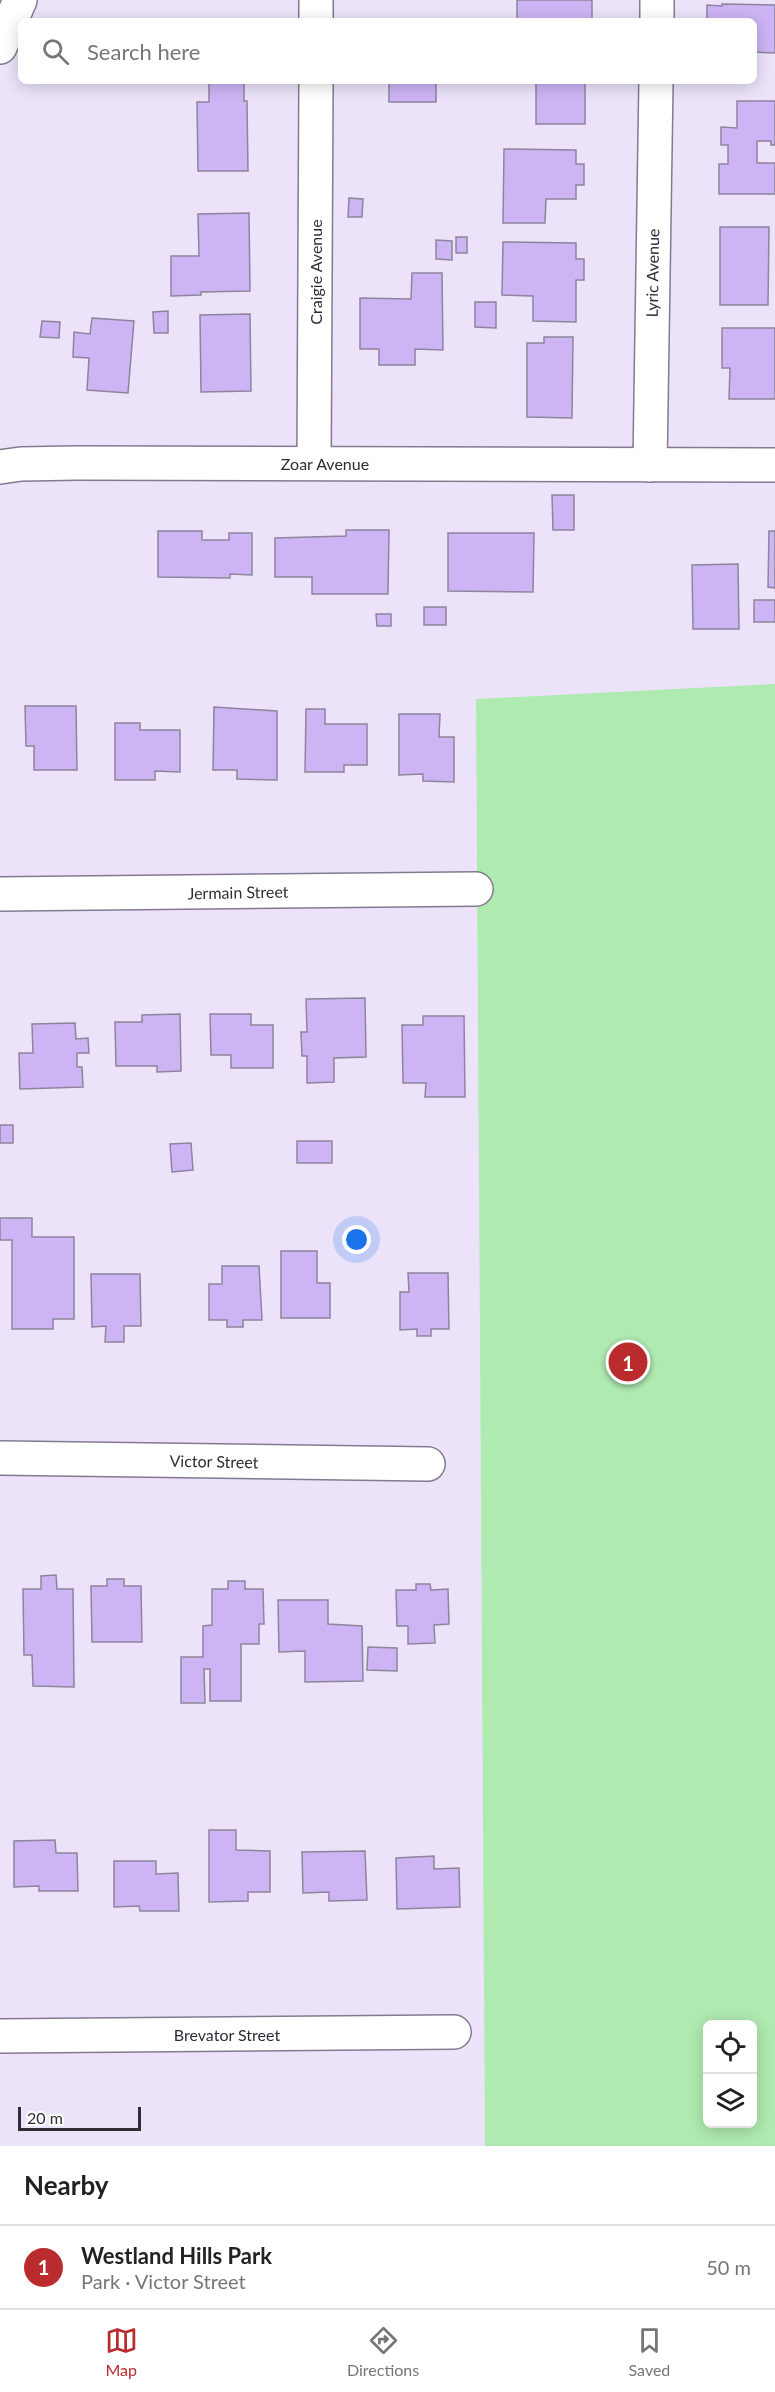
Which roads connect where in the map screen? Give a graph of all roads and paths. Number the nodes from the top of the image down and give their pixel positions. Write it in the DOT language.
graph roads {
  1 [pos="20,0"];
  2 [pos="316,0"];
  3 [pos="657,0"];
  4 [pos="316,18"];
  5 [pos="657,18"];
  6 [pos="0,46"];
  7 [pos="316,84"];
  8 [pos="656,84"];
  9 [pos="314,463"];
  10 [pos="650,465"];
  11 [pos="775,465"];
  12 [pos="0,467"];
  13 [pos="476,889"];
  14 [pos="0,894"];
  15 [pos="0,1458"];
  16 [pos="428,1464"];
  17 [pos="454,2032"];
  18 [pos="0,2036"];
  1 -- 6 [label="main road"];
  2 -- 4 [label="main road"];
  3 -- 5 [label="main road"];
  7 -- 9 [label="main road, Craigie Avenue"];
  8 -- 10 [label="main road, Lyric Avenue"];
  9 -- 10 [label="main road, Zoar Avenue"];
  9 -- 12 [label="main road, Zoar Avenue"];
  10 -- 11 [label="main road, Zoar Avenue"];
  13 -- 14 [label="main road, Jermain Street"];
  15 -- 16 [label="main road, Victor Street"];
  17 -- 18 [label="main road, Brevator Street"];
}
